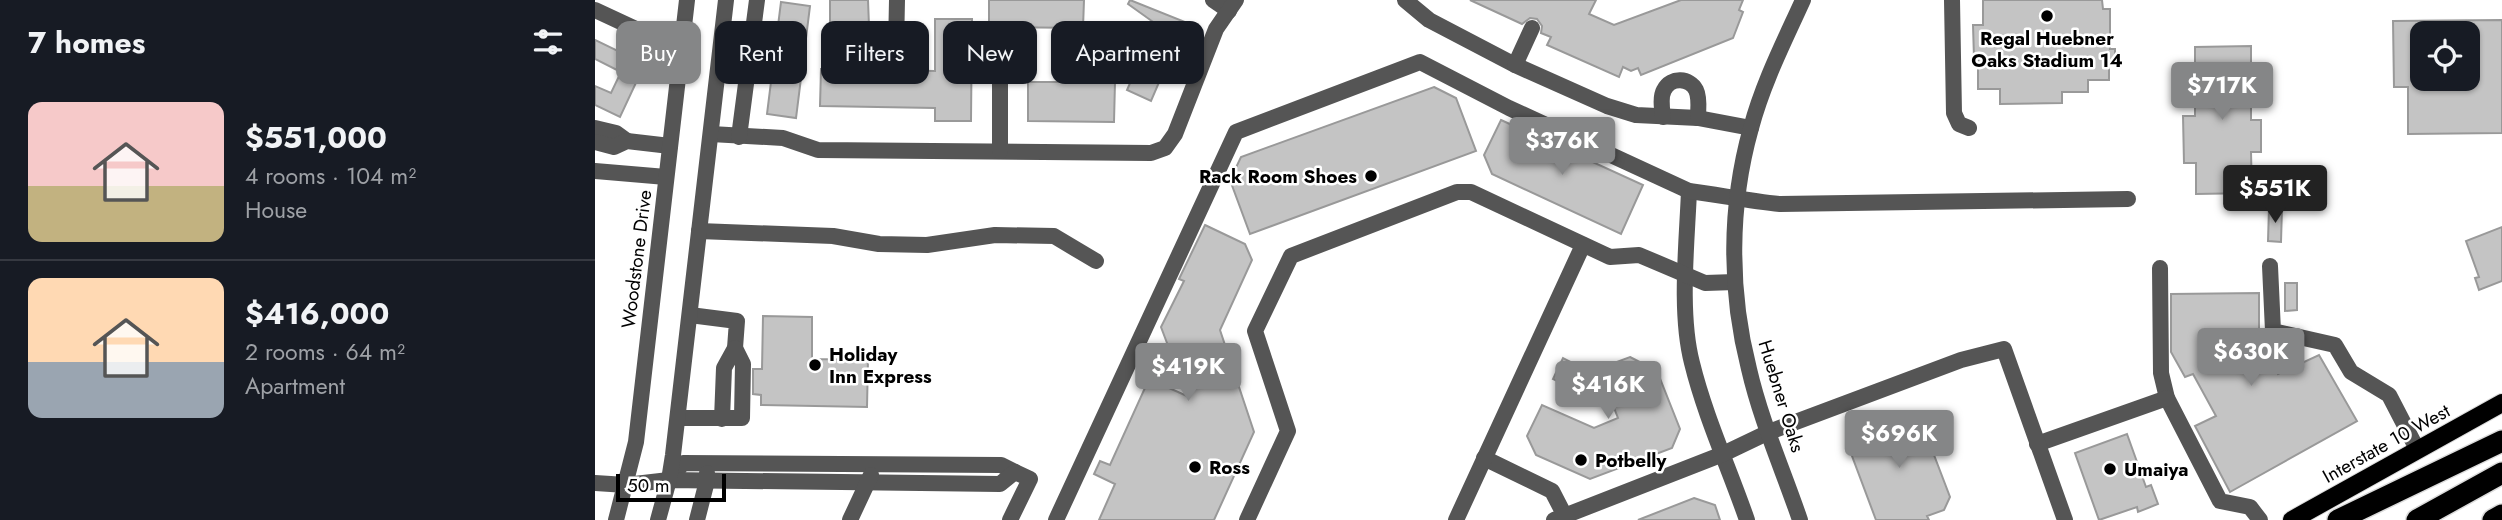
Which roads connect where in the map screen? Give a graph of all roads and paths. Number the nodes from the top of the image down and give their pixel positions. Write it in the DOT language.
graph roads {
  1 [pos="687,0"];
  2 [pos="726,0"];
  3 [pos="757,0"];
  4 [pos="897,0"];
  5 [pos="1213,0"];
  6 [pos="1405,0"];
  7 [pos="1803,0"];
  8 [pos="1952,0"];
  9 [pos="1233,6"];
  10 [pos="595,10"];
  11 [pos="619,21"];
  12 [pos="684,21"];
  13 [pos="897,21"];
  14 [pos="1532,28"];
  15 [pos="1515,65"];
  16 [pos="677,84"];
  17 [pos="1000,84"];
  18 [pos="1663,117"];
  19 [pos="1698,118"];
  20 [pos="595,128"];
  21 [pos="1751,128"];
  22 [pos="1969,128"];
  23 [pos="711,134"];
  24 [pos="740,137"];
  25 [pos="627,141"];
  26 [pos="595,142"];
  27 [pos="670,146"];
  28 [pos="1000,151"];
  29 [pos="595,171"];
  30 [pos="666,177"];
  31 [pos="1689,191"];
  32 [pos="2128,199"];
  33 [pos="1737,200"];
  34 [pos="699,231"];
  35 [pos="1583,244"];
  36 [pos="1095,261"];
  37 [pos="2270,267"];
  38 [pos="2161,268"];
  39 [pos="1685,277"];
  40 [pos="1735,282"];
  41 [pos="690,315"];
  42 [pos="2167,398"];
  43 [pos="2502,402"];
  44 [pos="678,418"];
  45 [pos="1769,432"];
  46 [pos="2502,441"];
  47 [pos="2037,444"];
  48 [pos="2417,449"];
  49 [pos="1723,454"];
  50 [pos="1484,458"];
  51 [pos="707,463"];
  52 [pos="832,464"];
  53 [pos="877,464"];
  54 [pos="1015,472"];
  55 [pos="2502,472"];
  56 [pos="669,480"];
  57 [pos="707,481"];
  58 [pos="595,482"];
  59 [pos="832,483"];
  60 [pos="868,483"];
  61 [pos="626,485"];
  62 [pos="2502,515"];
  63 [pos="1562,518"];
  64 [pos="616,520"];
  65 [pos="658,520"];
  66 [pos="697,520"];
  67 [pos="850,520"];
  68 [pos="1010,520"];
  69 [pos="1056,520"];
  70 [pos="1247,520"];
  71 [pos="1456,520"];
  72 [pos="1748,520"];
  73 [pos="1800,520"];
  74 [pos="2065,520"];
  75 [pos="2260,520"];
  76 [pos="2292,520"];
  77 [pos="2338,520"];
  78 [pos="2417,520"];
  79 [pos="2493,520"];
  1 -- 12 [label="street, Woodstone Drive"];
  2 -- 23 [label="street"];
  3 -- 24 [label="street"];
  4 -- 13 [label="street"];
  5 -- 9 [label="street"];
  6 -- 15 [label="street"];
  7 -- 21 [label="street, Huebner Oaks"];
  8 -- 22 [label="street"];
  9 -- 28 [label="street"];
  10 -- 11 [label="street"];
  14 -- 15 [label="street"];
  15 -- 18 [label="street"];
  16 -- 27 [label="street, Woodstone Drive"];
  17 -- 28 [label="street"];
  18 -- 19 [label="street"];
  18 -- 19 [label="street"];
  19 -- 21 [label="street"];
  20 -- 25 [label="street"];
  21 -- 33 [label="street, Huebner Oaks"];
  23 -- 24 [label="street"];
  23 -- 34 [label="street"];
  24 -- 28 [label="street"];
  25 -- 26 [label="street"];
  25 -- 27 [label="street"];
  27 -- 30 [label="street, Woodstone Drive"];
  29 -- 30 [label="street"];
  30 -- 61 [label="street, Woodstone Drive"];
  31 -- 33 [label="street"];
  31 -- 39 [label="street"];
  31 -- 69 [label="street"];
  32 -- 33 [label="street"];
  33 -- 40 [label="street, Huebner Oaks"];
  34 -- 36 [label="street"];
  34 -- 41 [label="street"];
  35 -- 39 [label="street"];
  35 -- 50 [label="street"];
  35 -- 70 [label="street"];
  37 -- 48 [label="street"];
  38 -- 42 [label="street"];
  39 -- 40 [label="street"];
  39 -- 49 [label="street"];
  40 -- 45 [label="street, Huebner Oaks"];
  41 -- 44 [label="street"];
  41 -- 44 [label="street"];
  42 -- 47 [label="street"];
  42 -- 75 [label="street"];
  43 -- 48 [label="main road, Interstate 10 West"];
  44 -- 56 [label="street"];
  45 -- 47 [label="street"];
  45 -- 49 [label="street"];
  45 -- 73 [label="street, Huebner Oaks"];
  46 -- 77 [label="highway"];
  47 -- 74 [label="street"];
  48 -- 76 [label="main road, Interstate 10 West"];
  49 -- 63 [label="street"];
  49 -- 72 [label="street"];
  50 -- 63 [label="street"];
  50 -- 71 [label="street"];
  51 -- 52 [label="street"];
  51 -- 56 [label="street"];
  51 -- 57 [label="street"];
  52 -- 53 [label="street"];
  52 -- 59 [label="street"];
  53 -- 54 [label="street"];
  53 -- 60 [label="street"];
  54 -- 60 [label="street"];
  54 -- 68 [label="street"];
  55 -- 78 [label="highway"];
  56 -- 57 [label="street"];
  56 -- 61 [label="street"];
  56 -- 65 [label="street"];
  57 -- 59 [label="street"];
  57 -- 66 [label="street"];
  58 -- 61 [label="street"];
  59 -- 60 [label="street"];
  60 -- 67 [label="street"];
  61 -- 64 [label="street, Woodstone Drive"];
  62 -- 79 [label="highway"];
}
